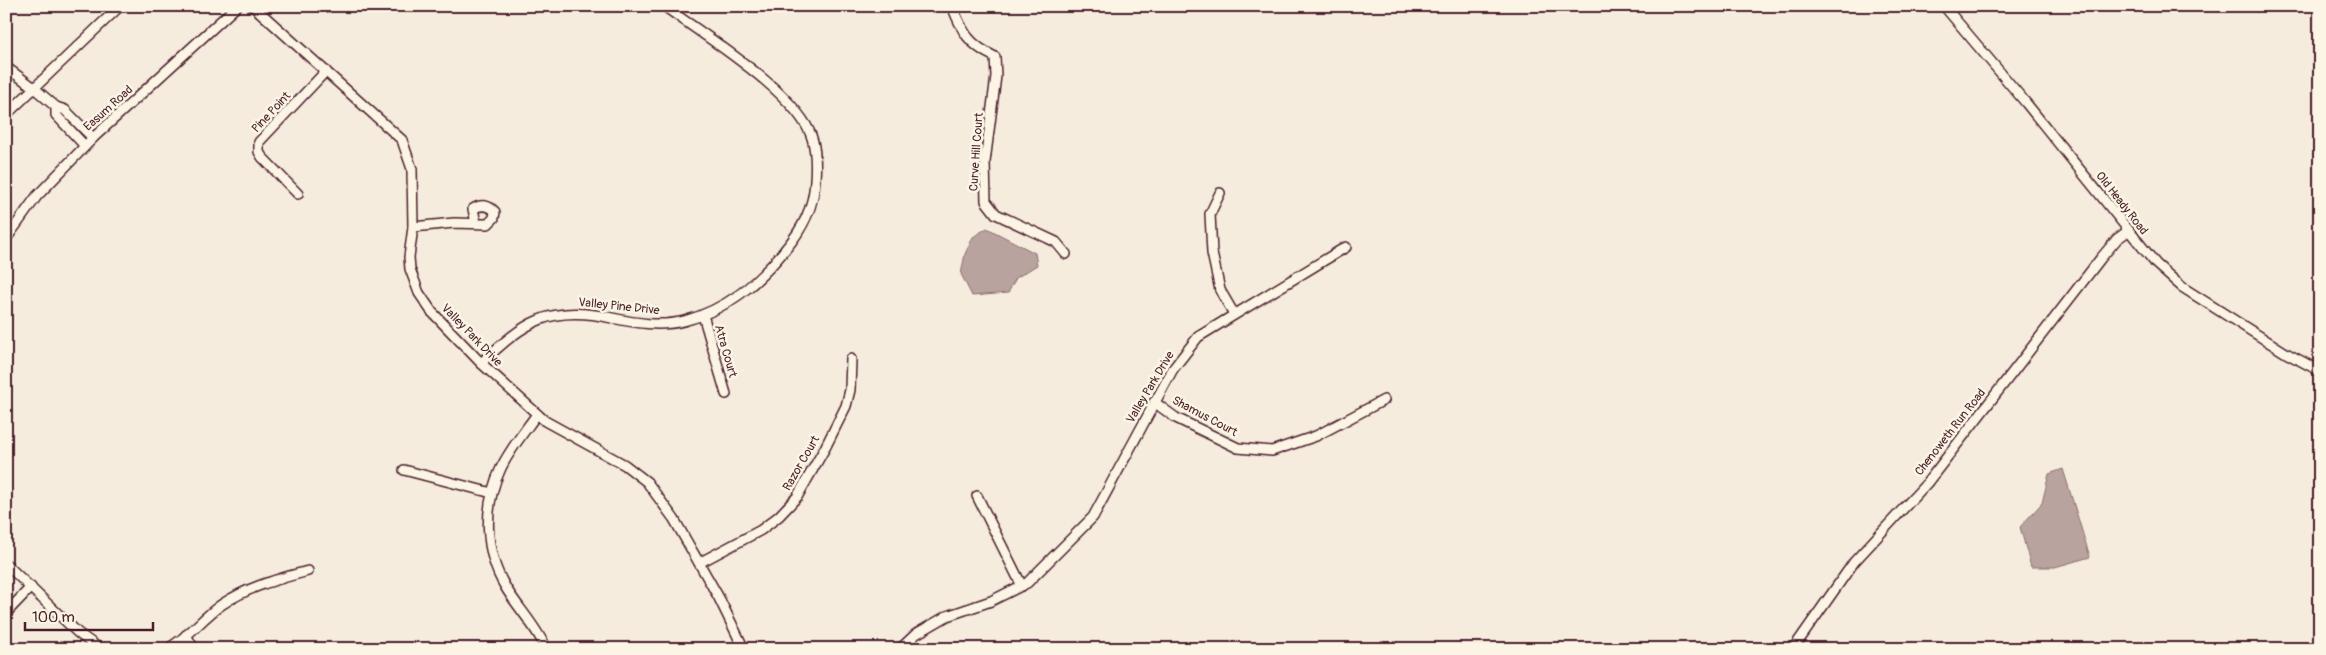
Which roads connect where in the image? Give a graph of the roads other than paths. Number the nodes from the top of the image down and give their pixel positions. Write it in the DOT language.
graph roads {
  1 [pos="120,6"];
  2 [pos="237,6"];
  3 [pos="253,6"];
  4 [pos="664,6"];
  5 [pos="952,6"];
  6 [pos="1944,6"];
  7 [pos="6,67"];
  8 [pos="326,70"];
  9 [pos="34,87"];
  10 [pos="56,107"];
  11 [pos="6,115"];
  12 [pos="93,138"];
  13 [pos="85,146"];
  14 [pos="1220,193"];
  15 [pos="298,194"];
  16 [pos="476,223"];
  17 [pos="413,227"];
  18 [pos="2128,231"];
  19 [pos="6,239"];
  20 [pos="1346,247"];
  21 [pos="1066,254"];
  22 [pos="1234,314"];
  23 [pos="703,315"];
  24 [pos="851,359"];
  25 [pos="481,363"];
  26 [pos="2320,371"];
  27 [pos="726,394"];
  28 [pos="1384,400"];
  29 [pos="1154,402"];
  30 [pos="537,414"];
  31 [pos="404,470"];
  32 [pos="492,494"];
  33 [pos="977,496"];
  34 [pos="699,563"];
  35 [pos="6,564"];
  36 [pos="308,570"];
  37 [pos="1022,586"];
  38 [pos="30,588"];
  39 [pos="6,613"];
  40 [pos="186,635"];
  41 [pos="100,649"];
  42 [pos="167,649"];
  43 [pos="194,649"];
  44 [pos="546,649"];
  45 [pos="744,649"];
  46 [pos="900,649"];
  47 [pos="1793,649"];
  1 -- 9 [label="street"];
  2 -- 12 [label="street, Easum Road"];
  3 -- 8 [label="street, Valley Park Drive"];
  4 -- 23 [label="street, Valley Pine Drive"];
  5 -- 21 [label="street, Curve Hill Court"];
  6 -- 18 [label="street, Old Heady Road"];
  7 -- 9 [label="street"];
  8 -- 15 [label="street, Pine Point"];
  8 -- 17 [label="street, Valley Park Drive"];
  9 -- 10 [label="street"];
  9 -- 11 [label="street"];
  10 -- 12 [label="street"];
  10 -- 13 [label="street"];
  12 -- 13 [label="street, Easum Road"];
  13 -- 19 [label="street, Easum Road"];
  14 -- 22 [label="street"];
  16 -- 17 [label="street"];
  17 -- 25 [label="street, Valley Park Drive"];
  18 -- 26 [label="street, Old Heady Road"];
  18 -- 47 [label="street, Chenoweth Run Road"];
  20 -- 22 [label="street, Valley Park Drive"];
  22 -- 29 [label="street, Valley Park Drive"];
  23 -- 25 [label="street, Valley Pine Drive"];
  23 -- 27 [label="street, Atra Court"];
  24 -- 34 [label="street, Razor Court"];
  25 -- 30 [label="street, Valley Park Drive"];
  28 -- 29 [label="street, Shamus Court"];
  29 -- 37 [label="street, Valley Park Drive"];
  30 -- 32 [label="street"];
  30 -- 34 [label="street, Valley Park Drive"];
  31 -- 32 [label="street"];
  32 -- 44 [label="street"];
  33 -- 37 [label="street"];
  34 -- 45 [label="street, Valley Park Drive"];
  35 -- 38 [label="street"];
  36 -- 40 [label="street"];
  37 -- 46 [label="street, Valley Park Drive"];
  38 -- 39 [label="street"];
  38 -- 41 [label="street"];
  40 -- 42 [label="street"];
  40 -- 43 [label="street"];
}
